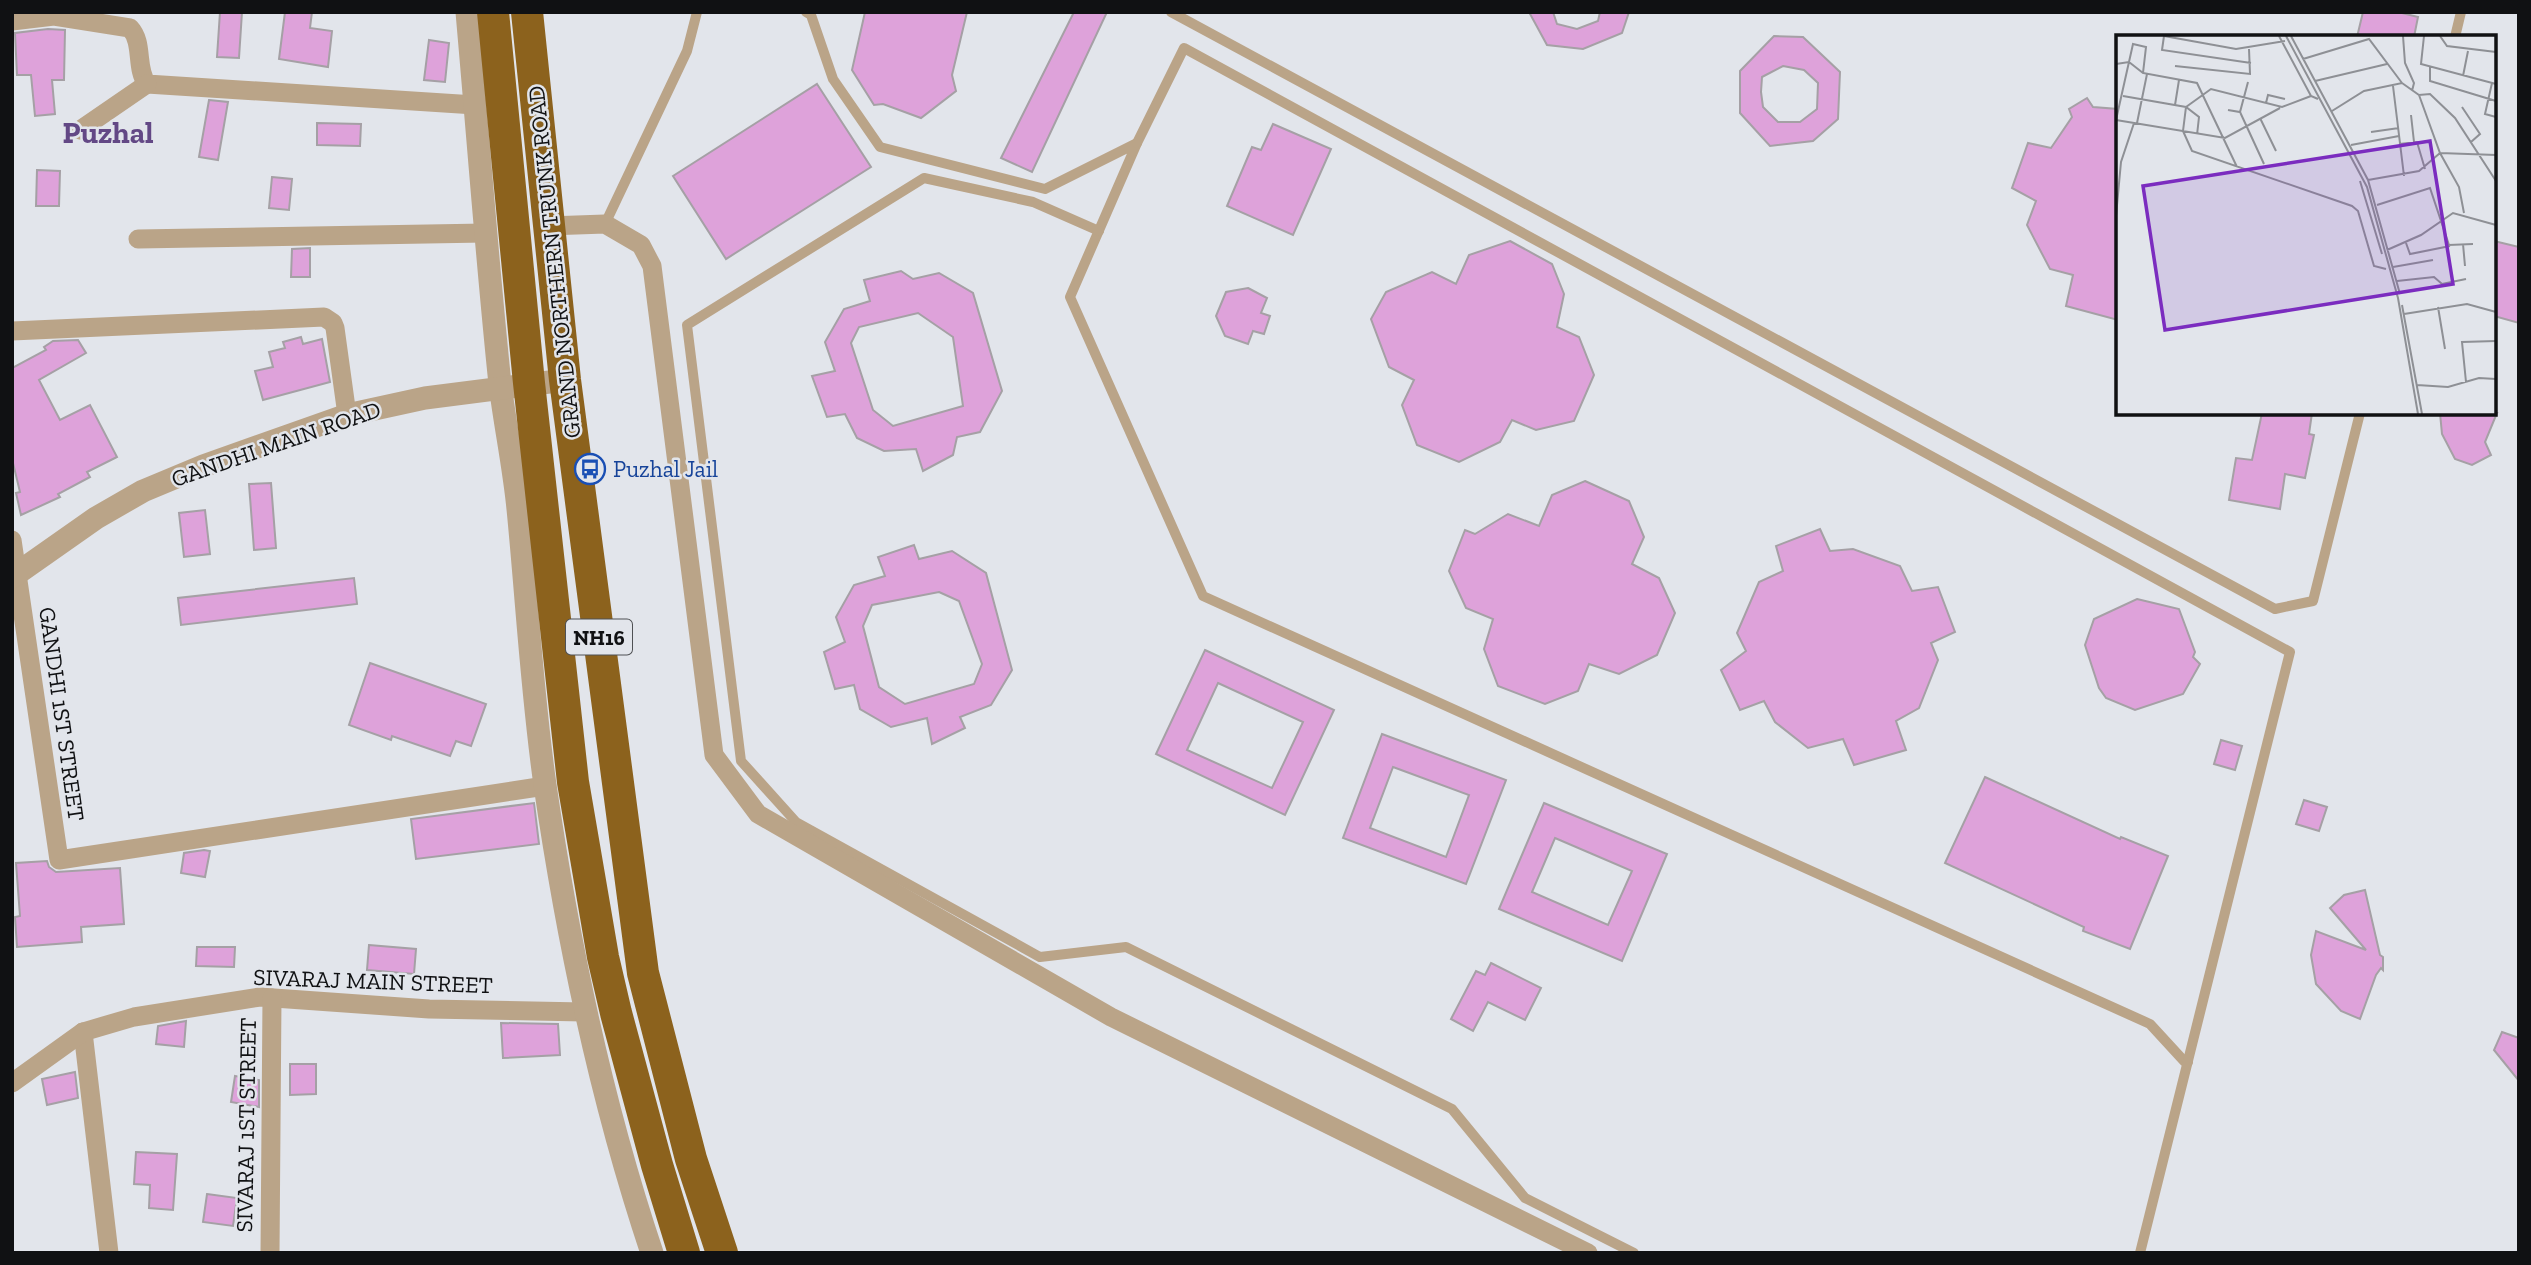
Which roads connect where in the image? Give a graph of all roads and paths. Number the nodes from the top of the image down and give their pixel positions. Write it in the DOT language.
graph roads {
  1 [pos="467,12"];
  2 [pos="493,12"];
  3 [pos="697,12"];
  4 [pos="806,12"];
  5 [pos="1171,12"];
  6 [pos="2461,12"];
  7 [pos="531,16"];
  8 [pos="12,21"];
  9 [pos="2455,35"];
  10 [pos="147,85"];
  11 [pos="475,105"];
  12 [pos="79,131"];
  13 [pos="1137,143"];
  14 [pos="605,224"];
  15 [pos="548,226"];
  16 [pos="1099,231"];
  17 [pos="485,233"];
  18 [pos="138,239"];
  19 [pos="12,331"];
  20 [pos="565,380"];
  21 [pos="515,385"];
  22 [pos="347,415"];
  23 [pos="2360,415"];
  24 [pos="12,540"];
  25 [pos="14,576"];
  26 [pos="545,786"];
  27 [pos="272,998"];
  28 [pos="584,1012"];
  29 [pos="83,1032"];
  30 [pos="2188,1062"];
  31 [pos="12,1083"];
  32 [pos="109,1253"];
  33 [pos="270,1253"];
  34 [pos="652,1253"];
  35 [pos="684,1253"];
  36 [pos="722,1253"];
  37 [pos="1588,1253"];
  38 [pos="1634,1253"];
  39 [pos="2140,1253"];
  1 -- 11 [label="street"];
  2 -- 21 [label="highway, GRAND NORTHERN TRUNK ROAD / NH16"];
  3 -- 14 [label="lane"];
  4 -- 13 [label="lane"];
  5 -- 23 [label="lane"];
  6 -- 9 [label="lane"];
  7 -- 15 [label="highway, GRAND NORTHERN TRUNK ROAD / NH16"];
  8 -- 10 [label="street"];
  10 -- 11 [label="street"];
  10 -- 12 [label="street"];
  11 -- 17 [label="street"];
  13 -- 16 [label="lane"];
  13 -- 30 [label="lane"];
  14 -- 15 [label="street"];
  14 -- 37 [label="street"];
  15 -- 20 [label="highway, GRAND NORTHERN TRUNK ROAD / NH16"];
  16 -- 30 [label="lane"];
  16 -- 38 [label="lane"];
  17 -- 18 [label="street"];
  17 -- 21 [label="street"];
  19 -- 22 [label="street"];
  20 -- 21 [label="street, GANDHI MAIN ROAD"];
  20 -- 36 [label="highway, GRAND NORTHERN TRUNK ROAD / NH16"];
  21 -- 22 [label="street, GANDHI MAIN ROAD"];
  21 -- 26 [label="street"];
  21 -- 35 [label="highway, GRAND NORTHERN TRUNK ROAD / NH16"];
  22 -- 25 [label="street, GANDHI MAIN ROAD"];
  24 -- 25 [label="street, GANDHI 1ST STREET"];
  25 -- 26 [label="street, GANDHI 1ST STREET"];
  26 -- 28 [label="street"];
  27 -- 28 [label="street, SIVARAJ MAIN STREET"];
  27 -- 29 [label="street, SIVARAJ MAIN STREET"];
  27 -- 33 [label="street, SIVARAJ 1ST STREET"];
  28 -- 34 [label="street"];
  29 -- 31 [label="street, SIVARAJ MAIN STREET"];
  29 -- 32 [label="street"];
  30 -- 39 [label="lane"];
}
